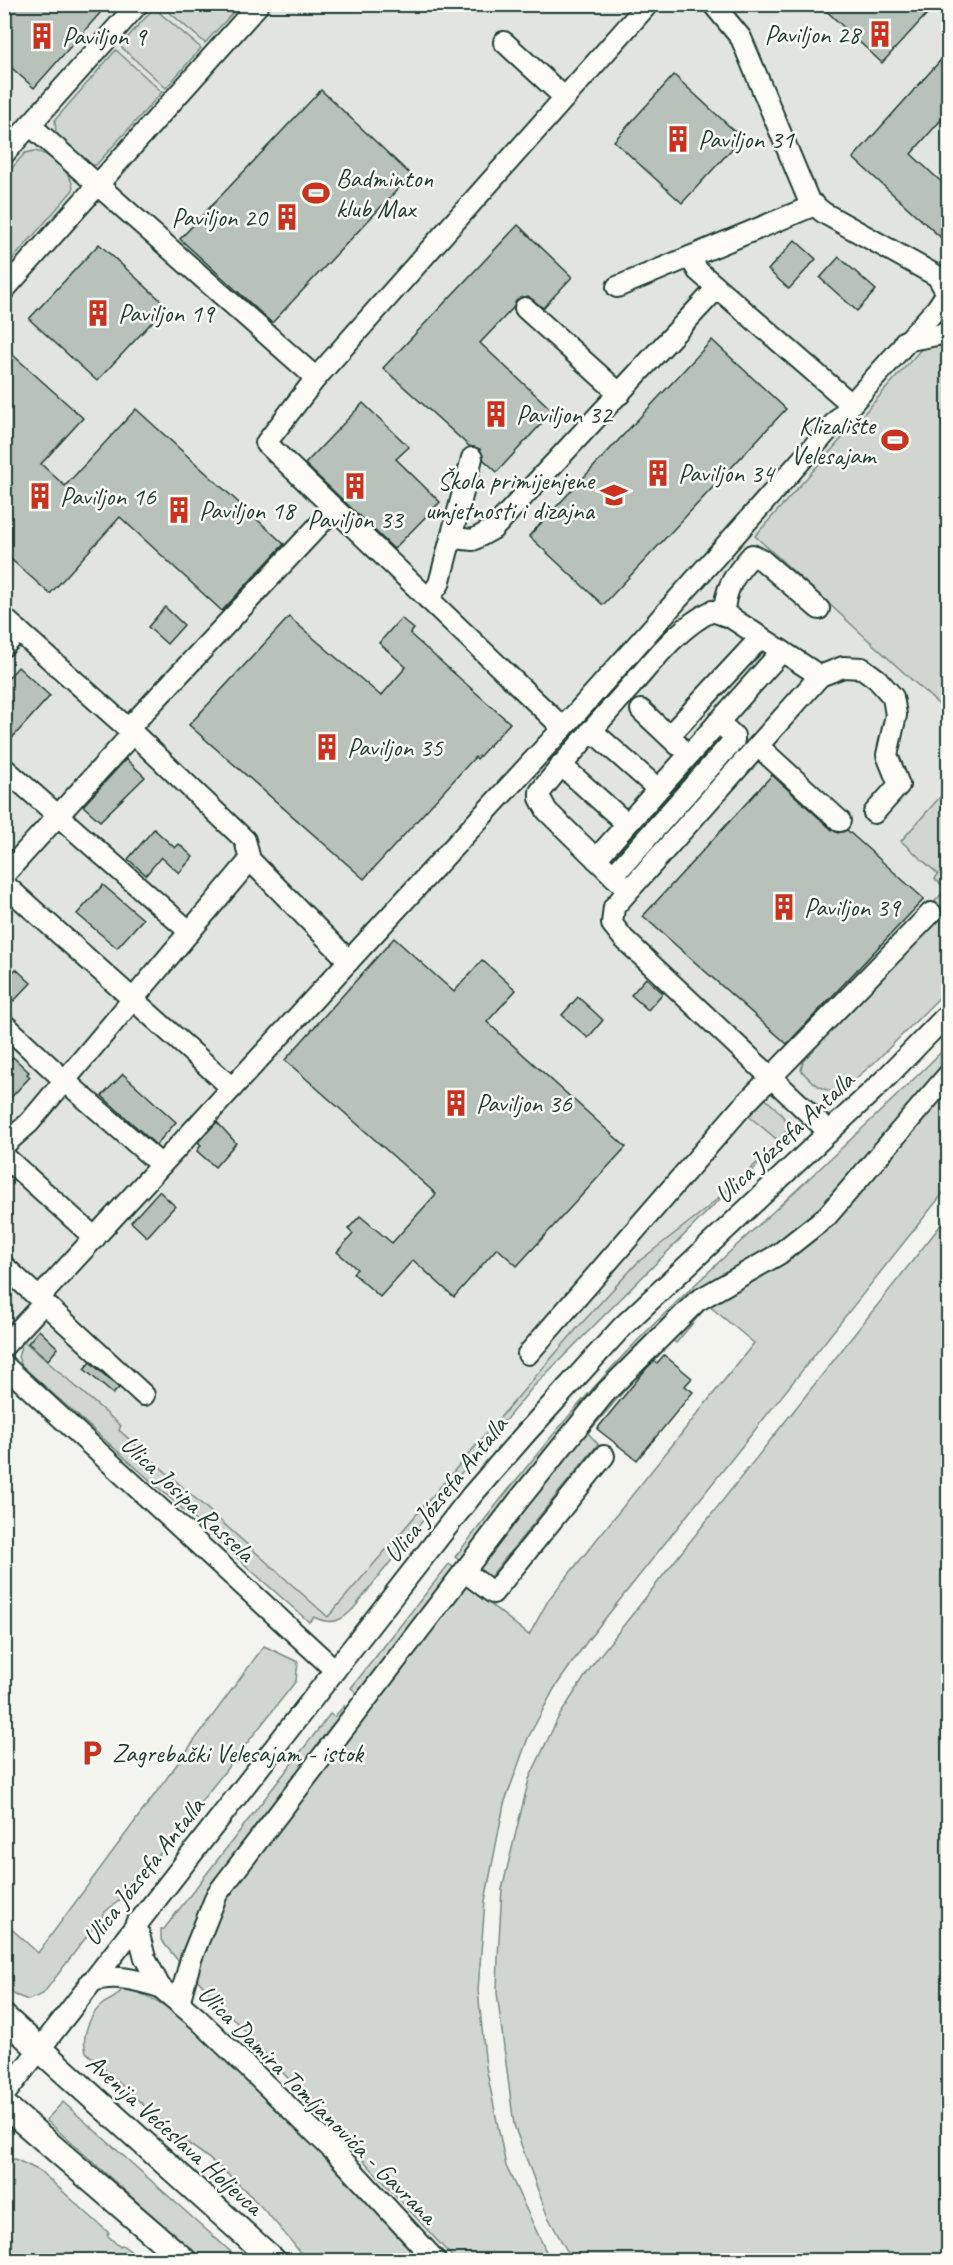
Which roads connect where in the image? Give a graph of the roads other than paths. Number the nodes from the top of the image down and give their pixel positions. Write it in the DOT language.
graph roads {
  1 [pos="138,4"];
  2 [pos="259,4"];
  3 [pos="648,4"];
  4 [pos="719,6"];
  5 [pos="504,42"];
  6 [pos="564,97"];
  7 [pos="30,125"];
  8 [pos="4,154"];
  9 [pos="98,185"];
  10 [pos="815,205"];
  11 [pos="690,257"];
  12 [pos="616,287"];
  13 [pos="717,288"];
  14 [pos="4,290"];
  15 [pos="525,308"];
  16 [pos="948,333"];
  17 [pos="905,341"];
  18 [pos="316,378"];
  19 [pos="620,394"];
  20 [pos="850,403"];
  21 [pos="472,458"];
  22 [pos="334,509"];
  23 [pos="453,538"];
  24 [pos="428,599"];
  25 [pos="819,609"];
  26 [pos="724,615"];
  27 [pos="12,624"];
  28 [pos="761,638"];
  29 [pos="4,646"];
  30 [pos="782,651"];
  31 [pos="820,676"];
  32 [pos="641,710"];
  33 [pos="718,722"];
  34 [pos="563,728"];
  35 [pos="591,730"];
  36 [pos="130,731"];
  37 [pos="669,736"];
  38 [pos="758,746"];
  39 [pos="689,754"];
  40 [pos="561,765"];
  41 [pos="4,768"];
  42 [pos="707,771"];
  43 [pos="658,789"];
  44 [pos="644,805"];
  45 [pos="874,813"];
  46 [pos="57,816"];
  47 [pos="662,821"];
  48 [pos="840,821"];
  49 [pos="627,824"];
  50 [pos="678,835"];
  51 [pos="596,859"];
  52 [pos="250,860"];
  53 [pos="4,875"];
  54 [pos="613,876"];
  55 [pos="4,884"];
  56 [pos="628,890"];
  57 [pos="931,913"];
  58 [pos="190,932"];
  59 [pos="349,961"];
  60 [pos="134,999"];
  61 [pos="948,1014"];
  62 [pos="4,1024"];
  63 [pos="948,1075"];
  64 [pos="771,1080"];
  65 [pos="65,1081"];
  66 [pos="232,1088"];
  67 [pos="829,1132"];
  68 [pos="4,1145"];
  69 [pos="4,1156"];
  70 [pos="162,1165"];
  71 [pos="95,1238"];
  72 [pos="4,1266"];
  73 [pos="41,1300"];
  74 [pos="4,1346"];
  75 [pos="528,1354"];
  76 [pos="4,1365"];
  77 [pos="144,1395"];
  78 [pos="604,1456"];
  79 [pos="465,1572"];
  80 [pos="334,1670"];
  81 [pos="136,1923"];
  82 [pos="90,1982"];
  83 [pos="160,1987"];
  84 [pos="179,2003"];
  85 [pos="4,2017"];
  86 [pos="39,2049"];
  87 [pos="4,2095"];
  88 [pos="4,2106"];
  89 [pos="184,2260"];
  90 [pos="273,2260"];
  91 [pos="435,2260"];
  1 -- 7 [label="street"];
  2 -- 9 [label="street"];
  3 -- 6 [label="street"];
  4 -- 10 [label="street"];
  5 -- 6 [label="street"];
  6 -- 18 [label="street"];
  7 -- 8 [label="street"];
  7 -- 9 [label="street"];
  9 -- 14 [label="street"];
  9 -- 18 [label="street"];
  10 -- 11 [label="street"];
  10 -- 17 [label="street"];
  11 -- 12 [label="street"];
  11 -- 13 [label="street"];
  13 -- 19 [label="street"];
  13 -- 20 [label="street"];
  15 -- 19 [label="street"];
  16 -- 17 [label="street"];
  17 -- 20 [label="street"];
  18 -- 22 [label="street"];
  19 -- 23 [label="street"];
  20 -- 34 [label="street"];
  21 -- 23 [label="street"];
  22 -- 24 [label="street"];
  22 -- 36 [label="street"];
  23 -- 24 [label="street"];
  24 -- 34 [label="street"];
  25 -- 26 [label="street"];
  26 -- 28 [label="street"];
  26 -- 35 [label="street"];
  27 -- 29 [label="street"];
  27 -- 36 [label="street"];
  28 -- 30 [label="street"];
  28 -- 37 [label="street"];
  30 -- 31 [label="street"];
  30 -- 33 [label="street"];
  31 -- 38 [label="street"];
  31 -- 45 [label="street"];
  32 -- 37 [label="street"];
  33 -- 39 [label="street"];
  33 -- 42 [label="street"];
  34 -- 59 [label="street"];
  35 -- 40 [label="street"];
  35 -- 43 [label="street"];
  36 -- 46 [label="street"];
  36 -- 52 [label="street"];
  37 -- 39 [label="street"];
  38 -- 48 [label="street"];
  38 -- 50 [label="street"];
  39 -- 42 [label="street"];
  39 -- 43 [label="street"];
  40 -- 49 [label="street"];
  40 -- 51 [label="street"];
  41 -- 46 [label="street"];
  42 -- 47 [label="street"];
  43 -- 44 [label="street"];
  44 -- 47 [label="street"];
  44 -- 49 [label="street"];
  46 -- 53 [label="street"];
  46 -- 58 [label="street"];
  47 -- 50 [label="street"];
  47 -- 54 [label="street"];
  49 -- 51 [label="street"];
  50 -- 56 [label="street"];
  51 -- 54 [label="street"];
  52 -- 58 [label="street"];
  52 -- 59 [label="street"];
  54 -- 56 [label="street"];
  55 -- 60 [label="street"];
  56 -- 64 [label="street"];
  57 -- 64 [label="street"];
  58 -- 60 [label="street"];
  59 -- 66 [label="street"];
  60 -- 65 [label="street"];
  60 -- 66 [label="street"];
  61 -- 67 [label="street, Ulica Józsefa Antalla"];
  62 -- 65 [label="street"];
  63 -- 79 [label="street"];
  64 -- 67 [label="street"];
  64 -- 75 [label="street"];
  65 -- 68 [label="street"];
  65 -- 70 [label="street"];
  66 -- 70 [label="street"];
  67 -- 80 [label="street, Ulica Józsefa Antalla"];
  69 -- 71 [label="street"];
  70 -- 71 [label="street"];
  71 -- 73 [label="street"];
  72 -- 73 [label="street"];
  73 -- 74 [label="street"];
  73 -- 77 [label="street"];
  76 -- 80 [label="street, Ulica Josipa Rassela"];
  78 -- 79 [label="street"];
  79 -- 84 [label="street"];
  80 -- 81 [label="street, Ulica Józsefa Antalla"];
  81 -- 82 [label="street, Ulica Józsefa Antalla"];
  81 -- 83 [label="street, Ulica Damira Tomljanovića - Gavrana"];
  82 -- 83 [label="street, Ulica Damira Tomljanovića - Gavrana"];
  82 -- 86 [label="street, Ulica Józsefa Antalla"];
  83 -- 84 [label="street, Ulica Damira Tomljanovića - Gavrana"];
  84 -- 91 [label="street, Ulica Damira Tomljanovića - Gavrana"];
  85 -- 86 [label="main road, Avenija Većeslava Holjevca"];
  86 -- 87 [label="street"];
  86 -- 90 [label="main road, Avenija Većeslava Holjevca"];
  88 -- 89 [label="main road"];
}
